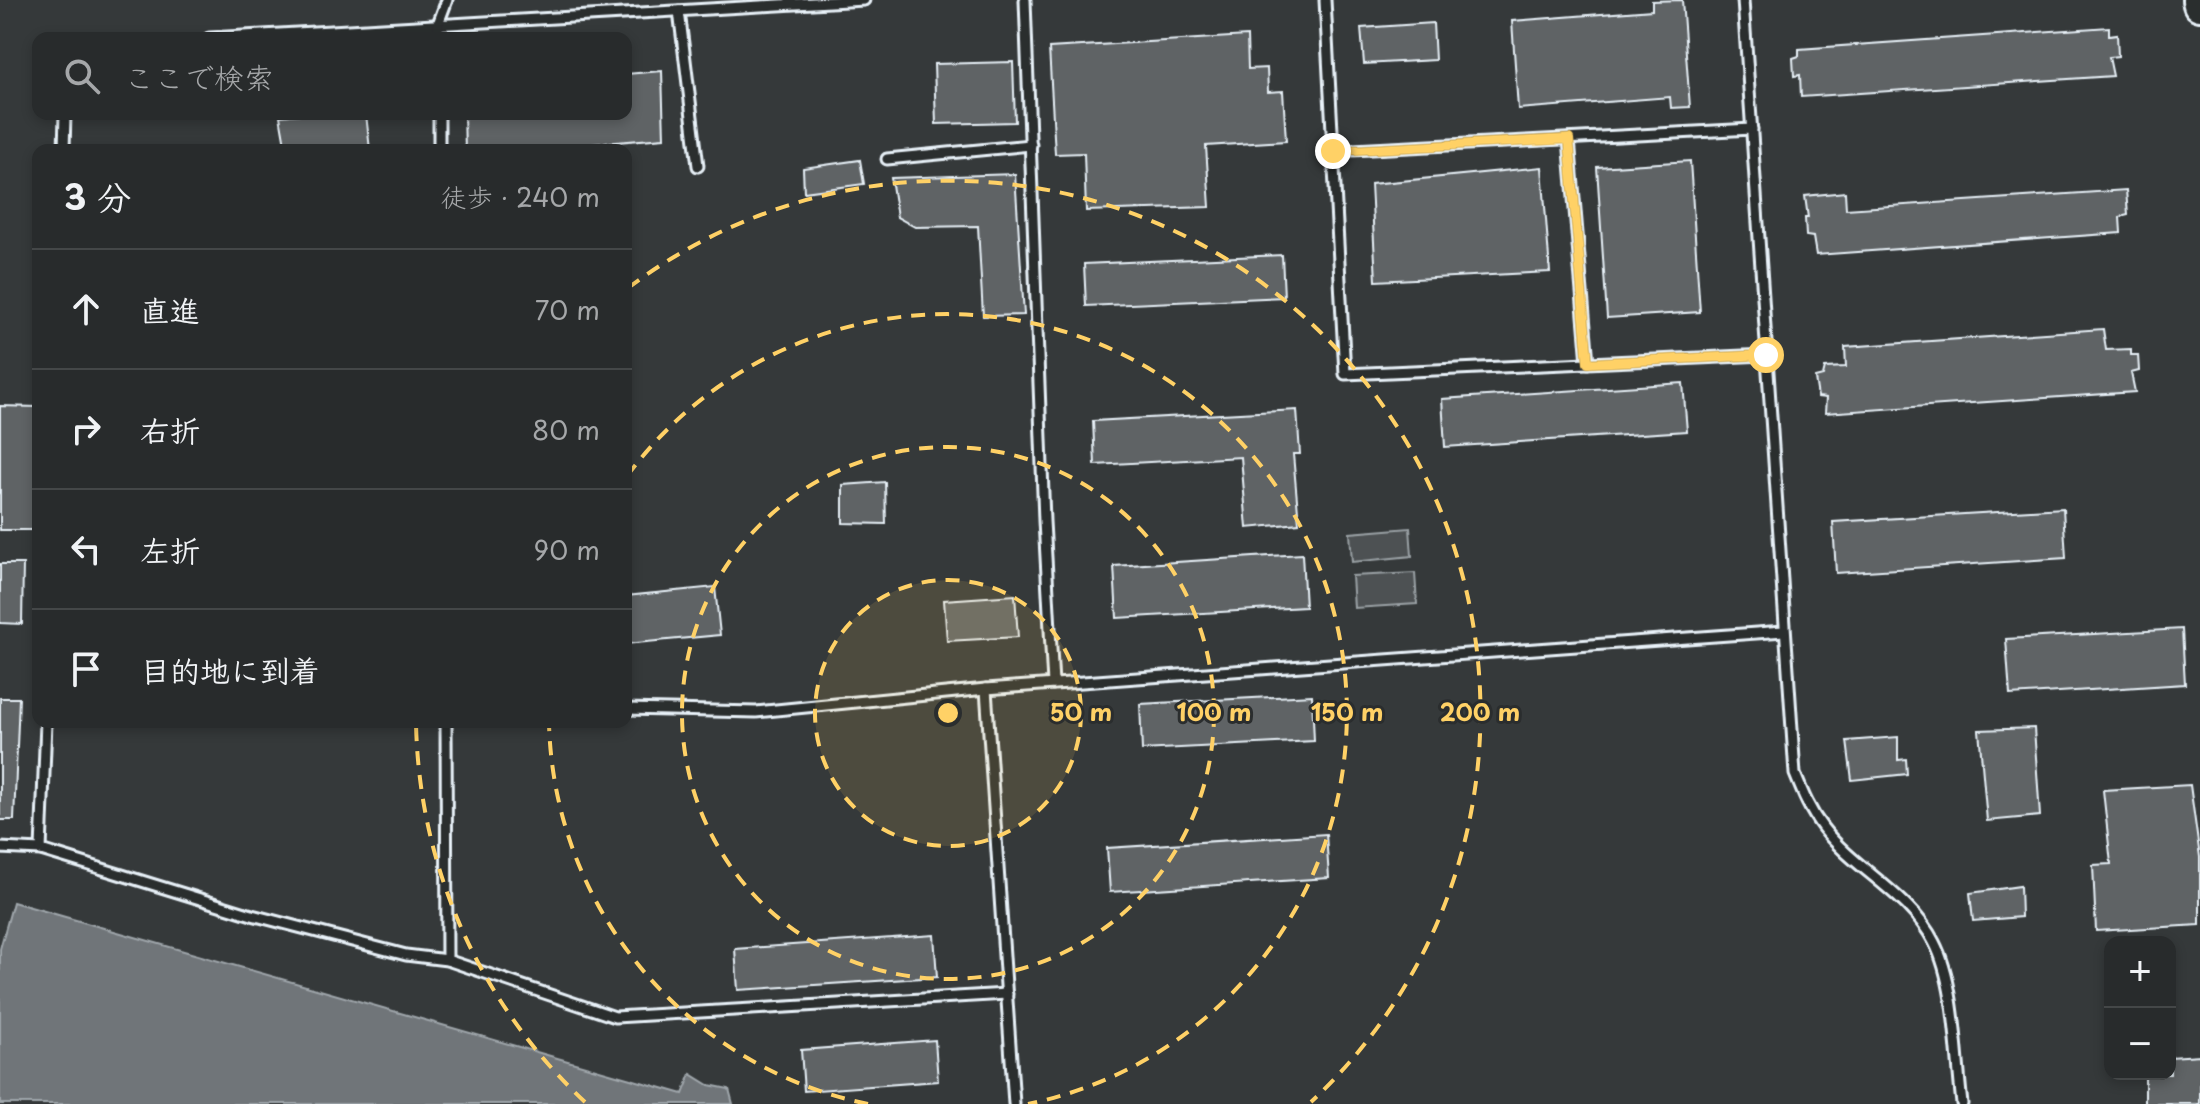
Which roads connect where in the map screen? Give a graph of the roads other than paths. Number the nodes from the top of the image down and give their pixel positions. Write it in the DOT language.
graph roads {
  1 [pos="447,0"];
  2 [pos="864,0"];
  3 [pos="1025,0"];
  4 [pos="1325,0"];
  5 [pos="1743,0"];
  6 [pos="679,11"];
  7 [pos="438,24"];
  8 [pos="307,32"];
  9 [pos="438,32"];
  10 [pos="65,120"];
  11 [pos="439,120"];
  12 [pos="1752,129"];
  13 [pos="1569,139"];
  14 [pos="64,144"];
  15 [pos="439,144"];
  16 [pos="1031,145"];
  17 [pos="1333,151"];
  18 [pos="887,159"];
  19 [pos="698,166"];
  20 [pos="1766,355"];
  21 [pos="1588,363"];
  22 [pos="1784,631"];
  23 [pos="1053,684"];
  24 [pos="986,689"];
  25 [pos="632,709"];
  26 [pos="46,728"];
  27 [pos="446,728"];
  28 [pos="0,848"];
  29 [pos="41,850"];
  30 [pos="447,960"];
  31 [pos="1007,994"];
  32 [pos="1014,1104"];
  33 [pos="1962,1104"];
  1 -- 7 [label="lane"];
  2 -- 6 [label="lane"];
  3 -- 16 [label="lane"];
  4 -- 17 [label="lane"];
  5 -- 12 [label="lane"];
  6 -- 7 [label="lane"];
  6 -- 19 [label="lane"];
  7 -- 8 [label="lane"];
  7 -- 9 [label="lane"];
  10 -- 14 [label="lane"];
  11 -- 15 [label="lane"];
  12 -- 13 [label="lane"];
  12 -- 20 [label="lane"];
  13 -- 17 [label="lane"];
  13 -- 21 [label="lane"];
  16 -- 18 [label="lane"];
  16 -- 23 [label="lane"];
  17 -- 21 [label="lane"];
  20 -- 21 [label="lane"];
  20 -- 22 [label="lane"];
  22 -- 23 [label="lane"];
  22 -- 33 [label="lane"];
  23 -- 24 [label="lane"];
  24 -- 25 [label="lane"];
  24 -- 31 [label="lane"];
  26 -- 29 [label="lane"];
  27 -- 30 [label="lane"];
  28 -- 29 [label="lane"];
  29 -- 30 [label="lane"];
  30 -- 31 [label="lane"];
  31 -- 32 [label="lane"];
}
